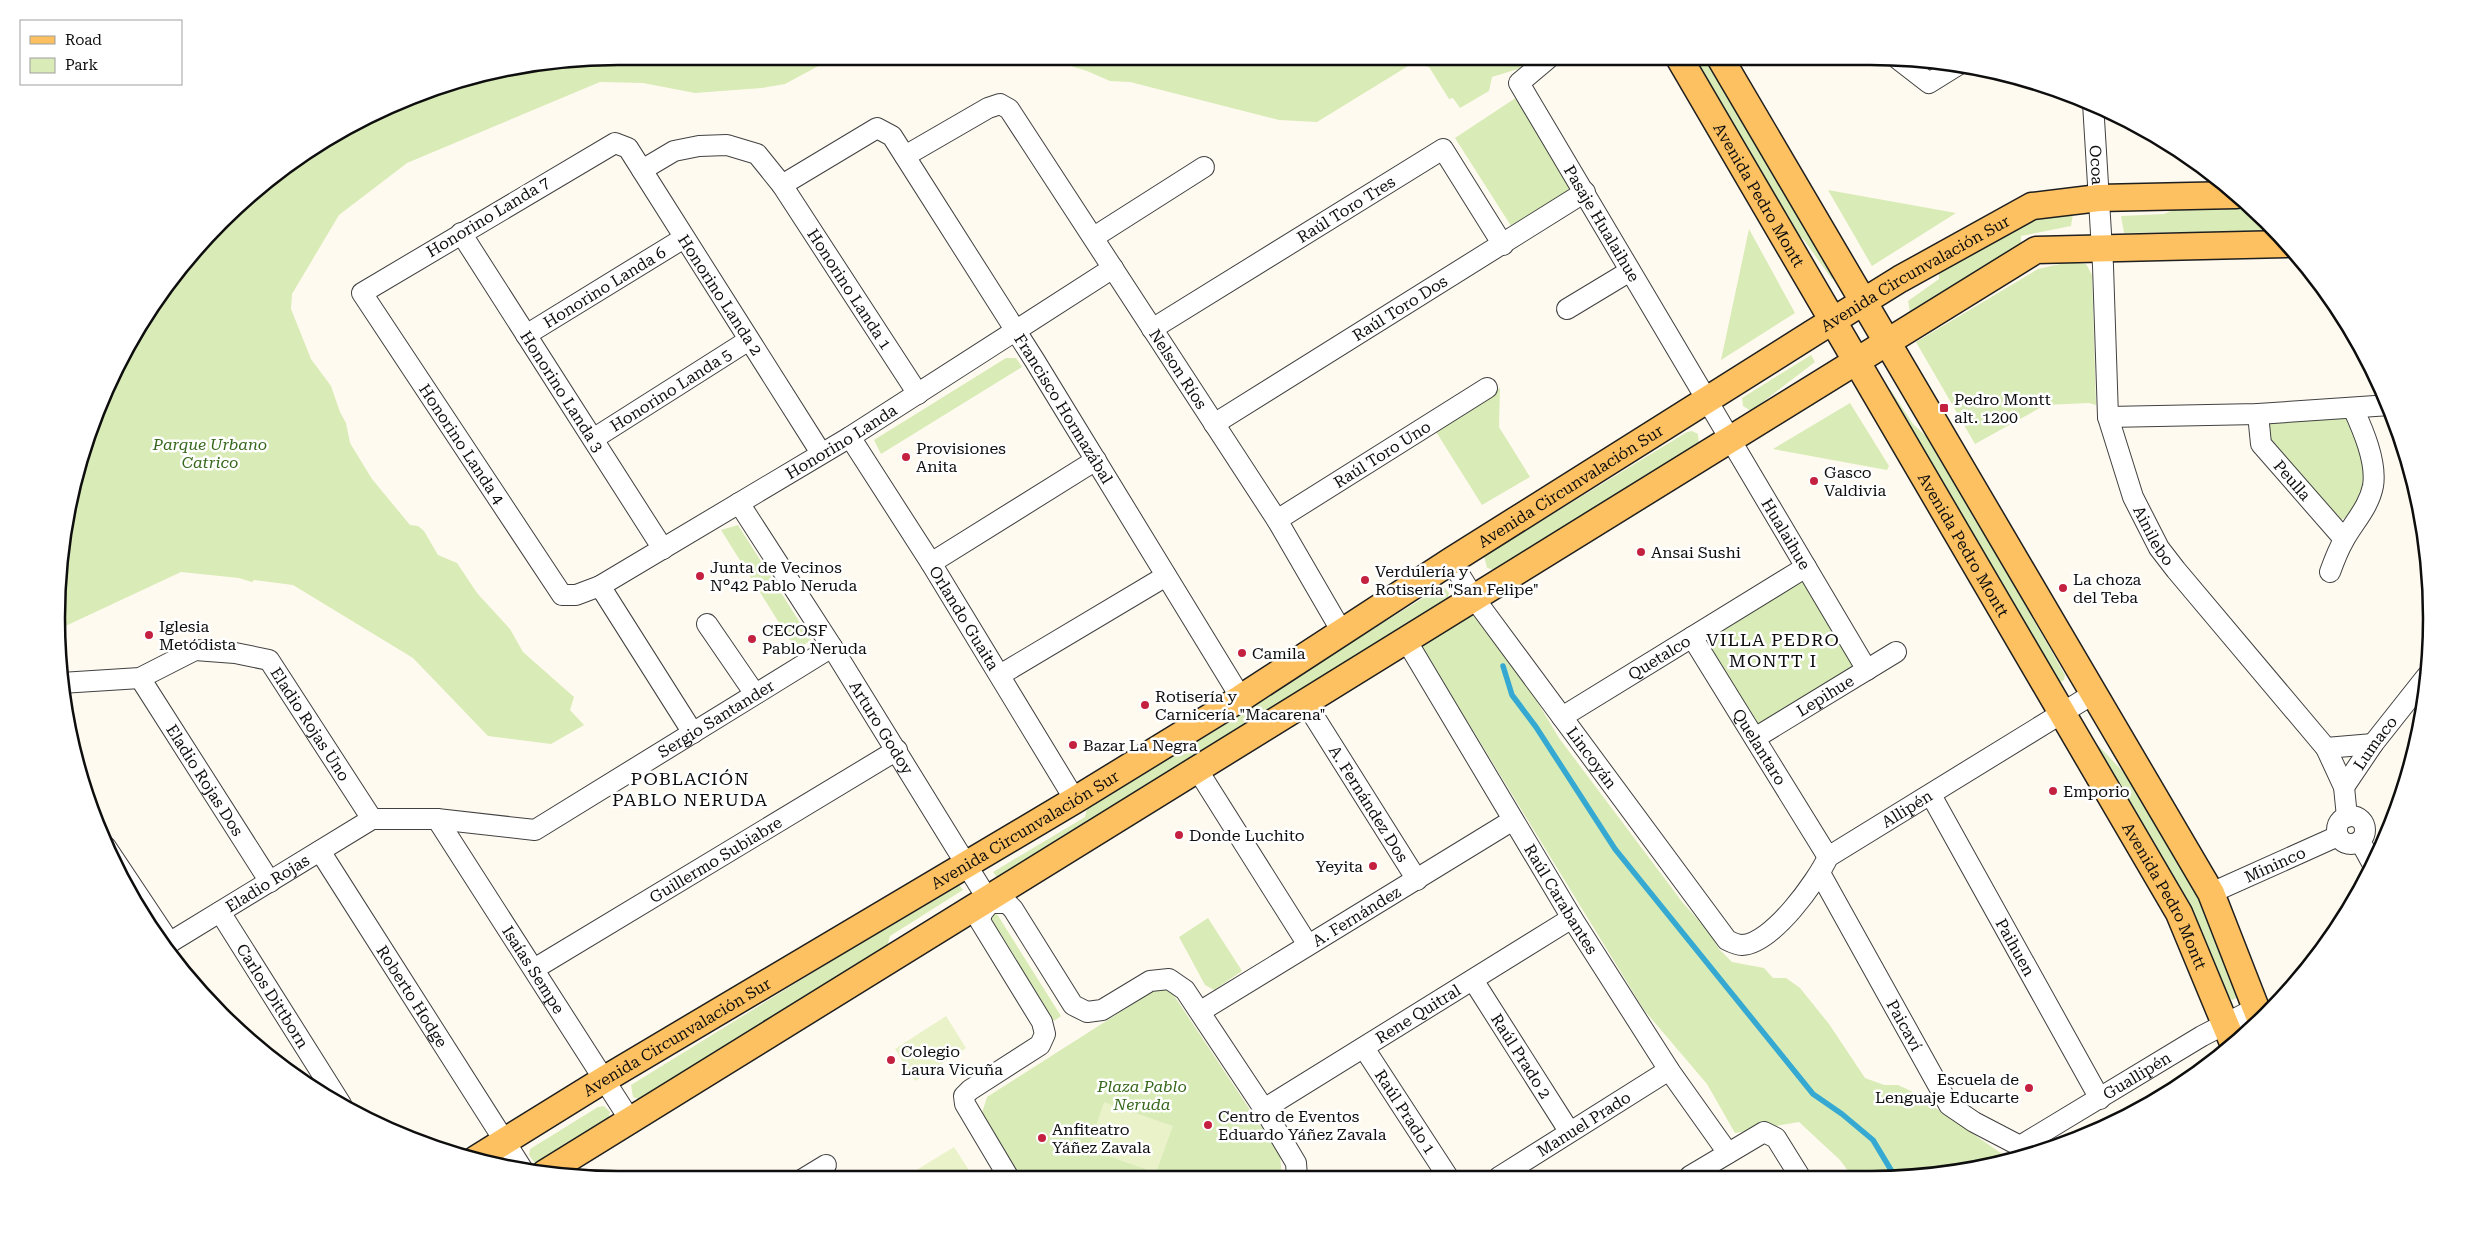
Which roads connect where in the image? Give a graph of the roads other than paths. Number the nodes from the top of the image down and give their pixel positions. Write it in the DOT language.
graph roads {
  1 [pos="1540,65"];
  2 [pos="1683,65"];
  3 [pos="1724,65"];
  4 [pos="1907,66"];
  5 [pos="1948,71"];
  6 [pos="2093,112"];
  7 [pos="615,143"];
  8 [pos="905,156"];
  9 [pos="1204,167"];
  10 [pos="642,170"];
  11 [pos="782,185"];
  12 [pos="1585,192"];
  13 [pos="2227,195"];
  14 [pos="2098,198"];
  15 [pos="461,233"];
  16 [pos="1094,237"];
  17 [pos="684,238"];
  18 [pos="2278,244"];
  19 [pos="1503,245"];
  20 [pos="2102,248"];
  21 [pos="1114,268"];
  22 [pos="1630,271"];
  23 [pos="362,293"];
  24 [pos="1864,302"];
  25 [pos="1567,309"];
  26 [pos="1833,321"];
  27 [pos="1152,329"];
  28 [pos="1016,332"];
  29 [pos="526,335"];
  30 [pos="749,340"];
  31 [pos="1887,342"];
  32 [pos="1856,361"];
  33 [pos="1487,388"];
  34 [pos="918,394"];
  35 [pos="1706,400"];
  36 [pos="2381,406"];
  37 [pos="2353,408"];
  38 [pos="2258,414"];
  39 [pos="2108,417"];
  40 [pos="1214,424"];
  41 [pos="850,437"];
  42 [pos="594,439"];
  43 [pos="1730,440"];
  44 [pos="821,453"];
  45 [pos="1096,460"];
  46 [pos="739,503"];
  47 [pos="1277,520"];
  48 [pos="2344,539"];
  49 [pos="663,549"];
  50 [pos="1451,561"];
  51 [pos="931,563"];
  52 [pos="1806,567"];
  53 [pos="2330,572"];
  54 [pos="1166,576"];
  55 [pos="600,586"];
  56 [pos="562,595"];
  57 [pos="1474,598"];
  58 [pos="707,624"];
  59 [pos="1342,632"];
  60 [pos="1692,637"];
  61 [pos="1406,640"];
  62 [pos="832,647"];
  63 [pos="1896,652"];
  64 [pos="1867,670"];
  65 [pos="1000,676"];
  66 [pos="140,678"];
  67 [pos="69,682"];
  68 [pos="2418,687"];
  69 [pos="755,694"];
  70 [pos="2093,694"];
  71 [pos="1241,698"];
  72 [pos="1305,702"];
  73 [pos="2063,714"];
  74 [pos="1562,717"];
  75 [pos="693,733"];
  76 [pos="1755,738"];
  77 [pos="2373,744"];
  78 [pos="2326,748"];
  79 [pos="897,750"];
  80 [pos="1197,769"];
  81 [pos="2344,787"];
  82 [pos="1931,795"];
  83 [pos="1075,800"];
  84 [pos="2347,817"];
  85 [pos="372,819"];
  86 [pos="437,819"];
  87 [pos="1513,820"];
  88 [pos="2338,836"];
  89 [pos="2360,841"];
  90 [pos="320,851"];
  91 [pos="2369,857"];
  92 [pos="965,864"];
  93 [pos="1824,865"];
  94 [pos="1417,880"];
  95 [pos="270,882"];
  96 [pos="2211,893"];
  97 [pos="988,901"];
  98 [pos="220,912"];
  99 [pos="1572,918"];
  100 [pos="170,943"];
  101 [pos="1308,945"];
  102 [pos="1742,945"];
  103 [pos="534,969"];
  104 [pos="1474,980"];
  105 [pos="1201,1012"];
  106 [pos="2258,1012"];
  107 [pos="2229,1033"];
  108 [pos="1364,1048"];
  109 [pos="1669,1070"];
  110 [pos="604,1079"];
  111 [pos="335,1093"];
  112 [pos="2100,1099"];
  113 [pos="1264,1109"];
  114 [pos="630,1120"];
  115 [pos="1569,1131"];
  116 [pos="504,1142"];
  117 [pos="2020,1146"];
  118 [pos="1728,1153"];
  119 [pos="484,1154"];
  120 [pos="517,1161"];
  121 [pos="826,1165"];
  122 [pos="553,1167"];
  123 [pos="816,1171"];
  124 [pos="1006,1171"];
  125 [pos="1299,1171"];
  126 [pos="1444,1171"];
  127 [pos="1507,1171"];
  128 [pos="1698,1171"];
  129 [pos="1797,1171"];
  1 -- 12 [label="street, Pasaje Hualaihue"];
  2 -- 26 [label="main road, Avenida Pedro Montt"];
  3 -- 24 [label="main road"];
  4 -- 5 [label="street"];
  6 -- 14 [label="street, Ocoa"];
  7 -- 10 [label="street, Honorino Landa 2"];
  7 -- 15 [label="street, Honorino Landa 7"];
  8 -- 11 [label="street, Francisco Hormazábal"];
  8 -- 16 [label="street, Nelson Ríos"];
  8 -- 28 [label="street, Francisco Hormazábal"];
  9 -- 16 [label="street"];
  10 -- 11 [label="street"];
  10 -- 17 [label="street, Honorino Landa 2"];
  11 -- 34 [label="street, Honorino Landa 1"];
  12 -- 19 [label="street, Raúl Toro Dos"];
  12 -- 22 [label="street, Pasaje Hualaihue"];
  13 -- 14 [label="main road, Avenida Circunvalación Sur"];
  14 -- 20 [label="street, Ainilebo"];
  14 -- 24 [label="main road, Avenida Circunvalación Sur"];
  15 -- 23 [label="street, Honorino Landa 7"];
  15 -- 29 [label="street, Honorino Landa 3"];
  16 -- 21 [label="street, Nelson Ríos"];
  17 -- 29 [label="street, Honorino Landa 6"];
  17 -- 30 [label="street, Honorino Landa 2"];
  18 -- 20 [label="main road"];
  19 -- 27 [label="street, Raúl Toro Tres"];
  19 -- 40 [label="street, Raúl Toro Dos"];
  20 -- 31 [label="main road"];
  20 -- 39 [label="street, Ainilebo"];
  21 -- 27 [label="street, Nelson Ríos"];
  21 -- 28 [label="street, Honorino Landa"];
  22 -- 25 [label="street"];
  22 -- 35 [label="street, Pasaje Hualaihue"];
  23 -- 56 [label="street, Honorino Landa 4"];
  24 -- 26 [label="main road, Avenida Circunvalación Sur"];
  24 -- 31 [label="main road"];
  26 -- 32 [label="main road, Avenida Pedro Montt"];
  26 -- 35 [label="main road, Avenida Circunvalación Sur"];
  27 -- 40 [label="street, Nelson Ríos"];
  28 -- 34 [label="street, Honorino Landa"];
  28 -- 45 [label="street, Francisco Hormazábal"];
  29 -- 42 [label="street, Honorino Landa 3"];
  30 -- 42 [label="street, Honorino Landa 5"];
  30 -- 44 [label="street, Honorino Landa 2"];
  31 -- 32 [label="main road"];
  31 -- 70 [label="main road"];
  32 -- 43 [label="main road"];
  32 -- 73 [label="main road, Avenida Pedro Montt"];
  33 -- 47 [label="street, Raúl Toro Uno"];
  34 -- 41 [label="street, Honorino Landa"];
  35 -- 43 [label="street, Hualaihue"];
  35 -- 50 [label="main road, Avenida Circunvalación Sur"];
  36 -- 37 [label="street"];
  37 -- 38 [label="street"];
  37 -- 48 [label="street"];
  38 -- 39 [label="street"];
  38 -- 48 [label="street, Peulla"];
  39 -- 78 [label="street, Ainilebo"];
  40 -- 47 [label="street, Nelson Ríos"];
  41 -- 44 [label="street, Honorino Landa"];
  41 -- 51 [label="street, Orlando Guaita"];
  42 -- 49 [label="street, Honorino Landa 3"];
  43 -- 52 [label="street, Hualaihue"];
  43 -- 57 [label="main road"];
  44 -- 46 [label="street, Honorino Landa"];
  45 -- 51 [label="street"];
  45 -- 54 [label="street, Francisco Hormazábal"];
  46 -- 49 [label="street, Honorino Landa"];
  46 -- 62 [label="street, Arturo Godoy"];
  47 -- 59 [label="street, Nelson Ríos"];
  48 -- 53 [label="street"];
  49 -- 55 [label="street, Honorino Landa"];
  50 -- 57 [label="street, Lincoyán"];
  50 -- 59 [label="main road, Avenida Circunvalación Sur"];
  51 -- 65 [label="street, Orlando Guaita"];
  52 -- 60 [label="street, Quetalco"];
  52 -- 64 [label="street, Hualaihue"];
  54 -- 65 [label="street"];
  54 -- 71 [label="street, Francisco Hormazábal"];
  55 -- 56 [label="street, Honorino Landa"];
  55 -- 75 [label="street"];
  57 -- 61 [label="main road"];
  57 -- 74 [label="street, Lincoyán"];
  58 -- 69 [label="street"];
  59 -- 71 [label="main road, Avenida Circunvalación Sur"];
  60 -- 74 [label="street, Quetalco"];
  60 -- 76 [label="street, Quelantaro"];
  61 -- 72 [label="main road"];
  61 -- 87 [label="street, Raúl Carabantes"];
  62 -- 69 [label="street, Sergio Santander"];
  62 -- 79 [label="street, Arturo Godoy"];
  63 -- 64 [label="street, Lepihue"];
  64 -- 76 [label="street, Lepihue"];
  65 -- 83 [label="street, Orlando Guaita"];
  66 -- 67 [label="street, Eladio Rojas Uno"];
  66 -- 85 [label="street, Eladio Rojas Uno"];
  66 -- 95 [label="street, Eladio Rojas Dos"];
  68 -- 77 [label="street, Lumaco"];
  69 -- 75 [label="street, Sergio Santander"];
  70 -- 73 [label="street, Allipén"];
  70 -- 96 [label="main road"];
  71 -- 83 [label="main road, Avenida Circunvalación Sur"];
  72 -- 80 [label="main road"];
  72 -- 94 [label="street, A. Fernández Dos"];
  73 -- 82 [label="street, Allipén"];
  73 -- 107 [label="main road, Avenida Pedro Montt"];
  74 -- 102 [label="street, Lincoyán"];
  75 -- 86 [label="street, Sergio Santander"];
  76 -- 93 [label="street, Quelantaro"];
  77 -- 78 [label="street"];
  77 -- 81 [label="street, Lumaco"];
  78 -- 81 [label="street, Ainilebo"];
  79 -- 92 [label="street, Arturo Godoy"];
  79 -- 103 [label="street, Guillermo Subiabre"];
  80 -- 97 [label="main road"];
  80 -- 101 [label="street"];
  81 -- 84 [label="street, Ainilebo"];
  82 -- 93 [label="street, Allipén"];
  82 -- 112 [label="street, Paihuen"];
  83 -- 92 [label="main road, Avenida Circunvalación Sur"];
  84 -- 88 [label="street"];
  84 -- 89 [label="street"];
  85 -- 86 [label="street, Sergio Santander"];
  85 -- 90 [label="street, Eladio Rojas"];
  86 -- 103 [label="street, Isaías Sempe"];
  87 -- 94 [label="street, A. Fernández"];
  87 -- 99 [label="street, Raúl Carabantes"];
  88 -- 89 [label="street"];
  88 -- 96 [label="street, Mininco"];
  89 -- 91 [label="street"];
  90 -- 95 [label="street, Eladio Rojas"];
  90 -- 116 [label="street, Roberto Hodge"];
  92 -- 97 [label="street, Arturo Godoy"];
  92 -- 110 [label="main road, Avenida Circunvalación Sur"];
  93 -- 102 [label="street, Allipén"];
  93 -- 117 [label="street, Paicaví"];
  94 -- 101 [label="street, A. Fernández"];
  95 -- 98 [label="street, Eladio Rojas"];
  96 -- 106 [label="main road"];
  97 -- 105 [label="street"];
  97 -- 114 [label="main road"];
  97 -- 124 [label="street"];
  98 -- 100 [label="street, Eladio Rojas"];
  98 -- 111 [label="street, Carlos Dittborn"];
  99 -- 104 [label="street, Rene Quitral"];
  99 -- 109 [label="street, Raúl Carabantes"];
  101 -- 105 [label="street, A. Fernández"];
  103 -- 110 [label="street, Isaías Sempe"];
  104 -- 108 [label="street, Rene Quitral"];
  104 -- 115 [label="street, Raúl Prado 2"];
  105 -- 113 [label="street"];
  106 -- 107 [label="street, Guallipén"];
  107 -- 112 [label="street, Guallipén"];
  108 -- 113 [label="street, Rene Quitral"];
  108 -- 126 [label="street, Raúl Prado 1"];
  109 -- 115 [label="street, Manuel Prado"];
  109 -- 118 [label="street, Raúl Carabantes"];
  110 -- 114 [label="street, Isaías Sempe"];
  110 -- 116 [label="main road, Avenida Circunvalación Sur"];
  112 -- 117 [label="street, Guallipén"];
  113 -- 125 [label="street"];
  114 -- 122 [label="main road"];
  115 -- 127 [label="street, Manuel Prado"];
  116 -- 119 [label="main road, Avenida Circunvalación Sur"];
  116 -- 120 [label="street, Roberto Hodge"];
  118 -- 128 [label="street"];
  118 -- 129 [label="street"];
  121 -- 123 [label="street"];
}
